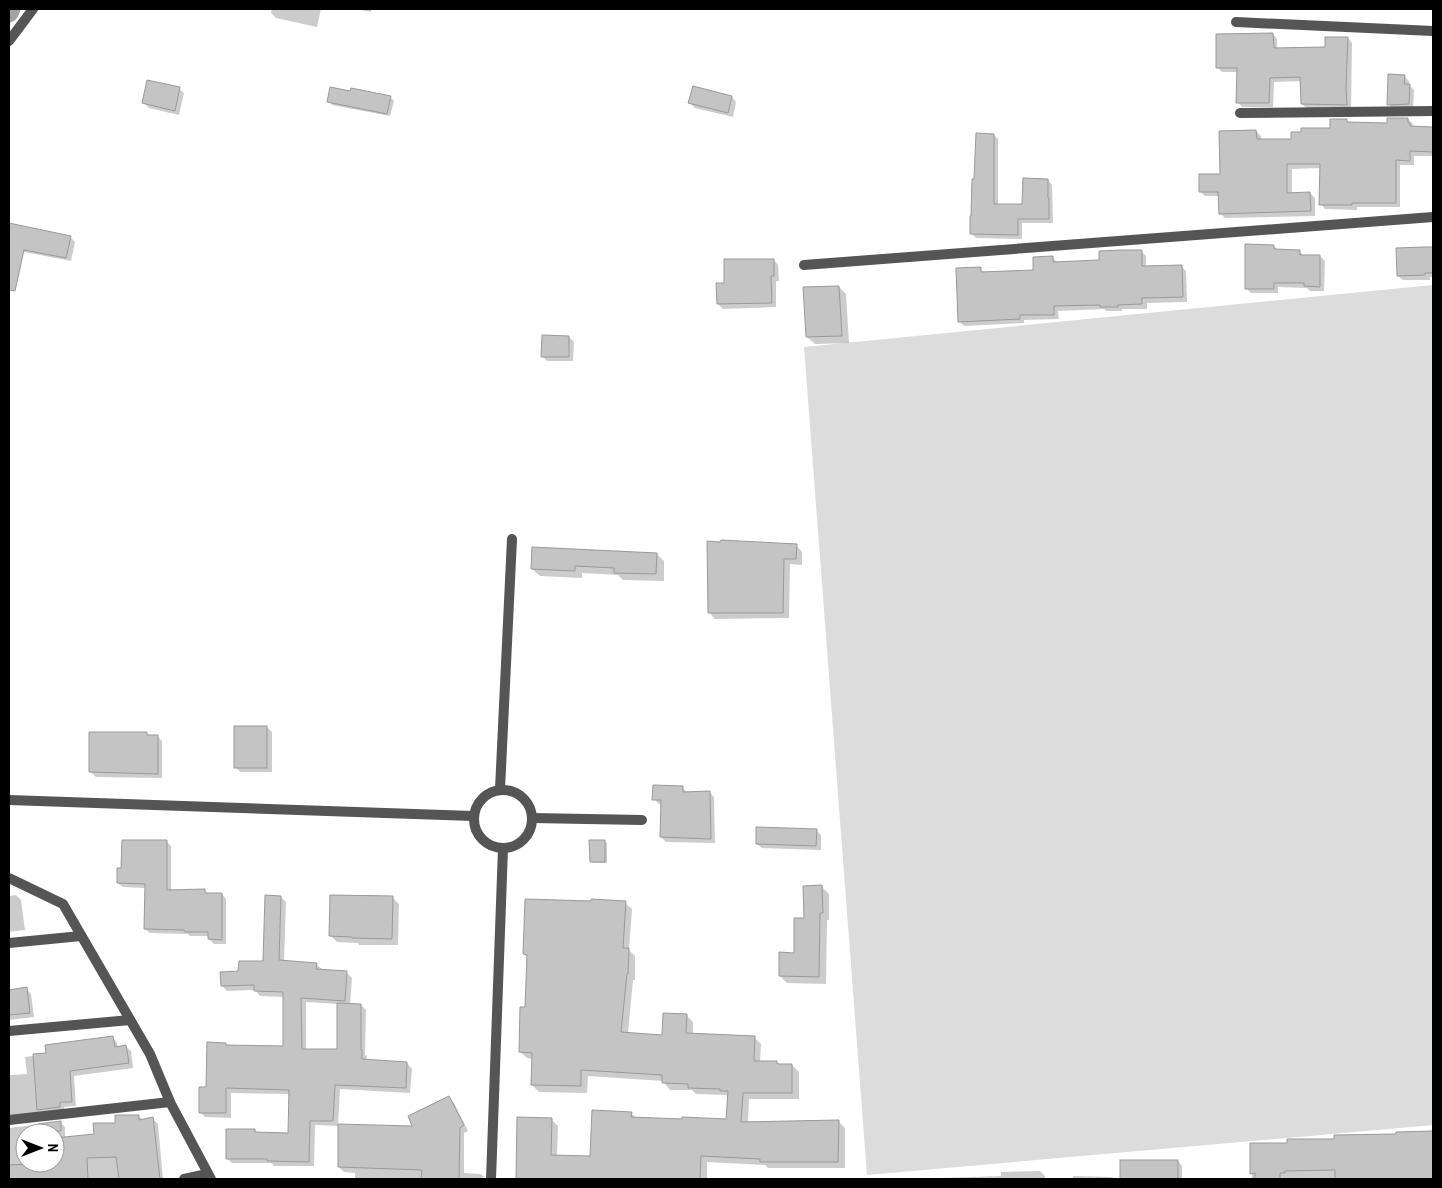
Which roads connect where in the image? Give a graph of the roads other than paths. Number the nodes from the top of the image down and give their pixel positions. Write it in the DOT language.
graph roads {
  1 [pos="33,9"];
  2 [pos="1236,22"];
  3 [pos="1433,30"];
  4 [pos="9,41"];
  5 [pos="1433,111"];
  6 [pos="1240,113"];
  7 [pos="1433,217"];
  8 [pos="804,265"];
  9 [pos="512,539"];
  10 [pos="500,789"];
  11 [pos="9,800"];
  12 [pos="473,816"];
  13 [pos="532,818"];
  14 [pos="642,820"];
  15 [pos="503,848"];
  16 [pos="9,878"];
  17 [pos="82,936"];
  18 [pos="9,943"];
  19 [pos="130,1020"];
  20 [pos="9,1031"];
  21 [pos="170,1102"];
  22 [pos="9,1120"];
  23 [pos="209,1177"];
  24 [pos="184,1179"];
  25 [pos="491,1179"];
  1 -- 4 [label="street"];
  2 -- 3 [label="street"];
  5 -- 6 [label="street"];
  7 -- 8 [label="street"];
  9 -- 10 [label="street"];
  10 -- 12 [label="street"];
  10 -- 13 [label="street"];
  11 -- 12 [label="street"];
  12 -- 15 [label="street"];
  13 -- 14 [label="street"];
  13 -- 15 [label="street"];
  15 -- 25 [label="street"];
  16 -- 17 [label="street"];
  17 -- 18 [label="street"];
  17 -- 19 [label="street"];
  19 -- 20 [label="street"];
  19 -- 21 [label="street"];
  21 -- 22 [label="street"];
  21 -- 23 [label="street"];
  23 -- 24 [label="street"];
}
